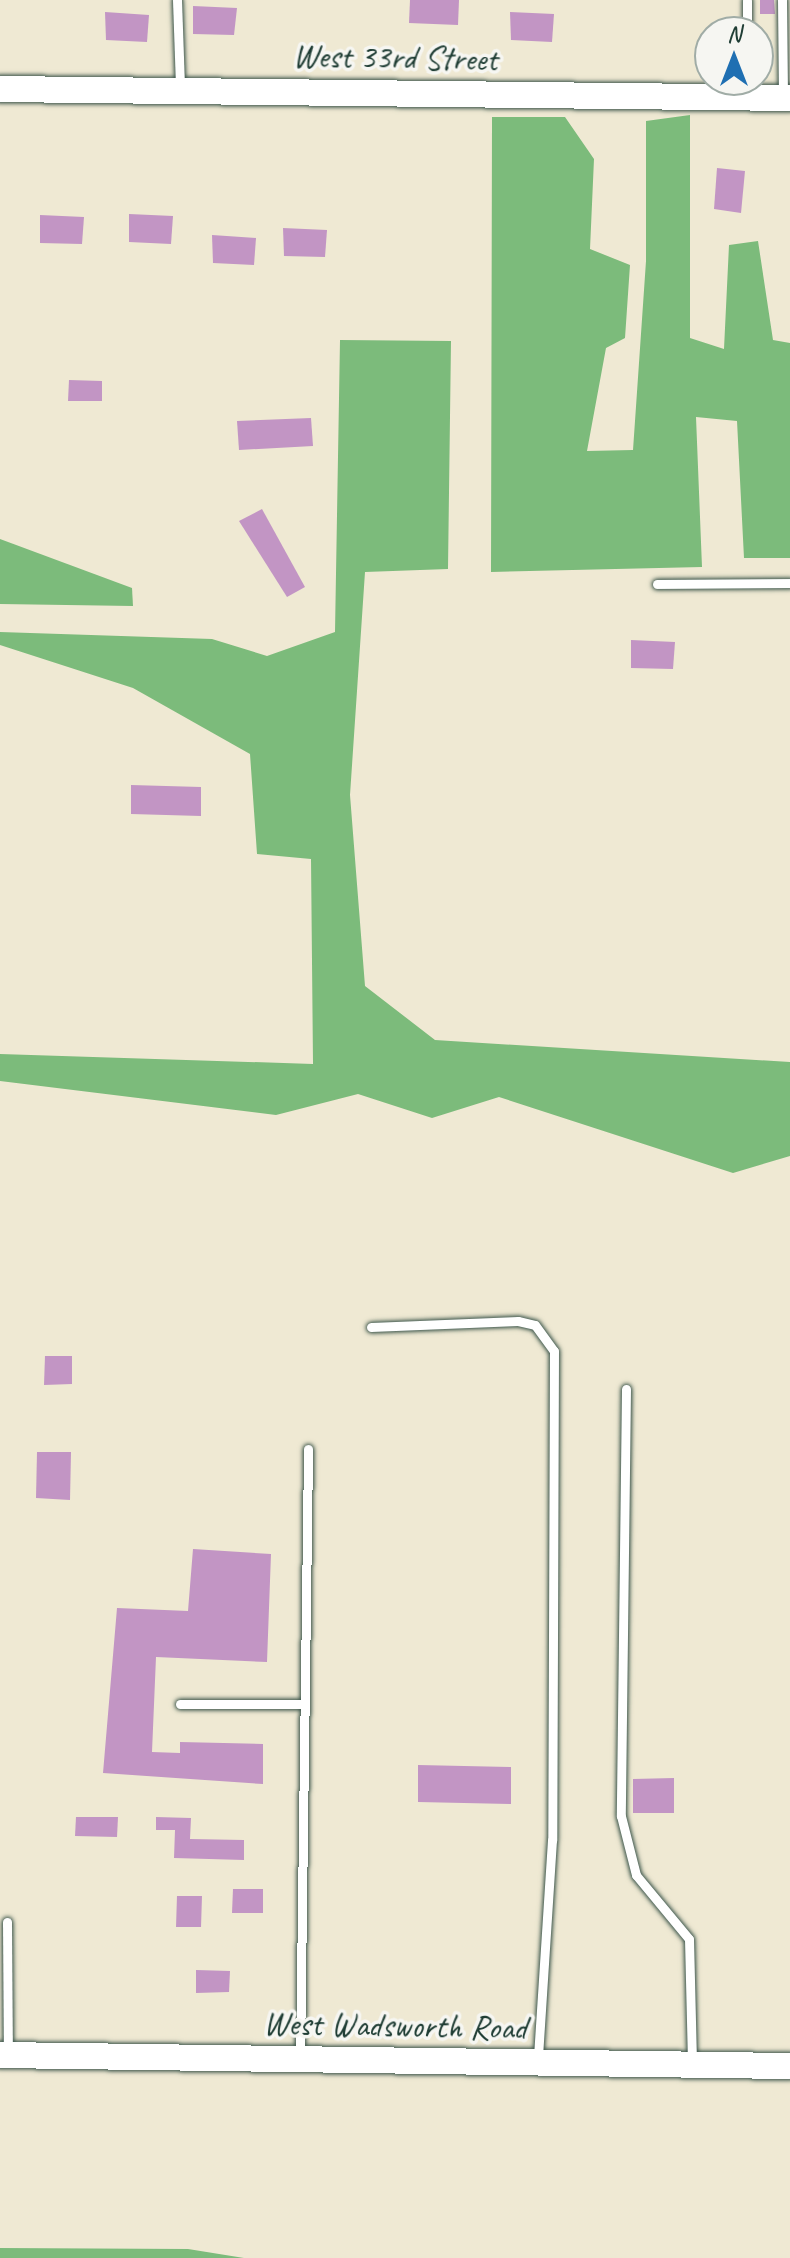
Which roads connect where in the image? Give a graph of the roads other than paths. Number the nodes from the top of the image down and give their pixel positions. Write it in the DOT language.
graph roads {
  1 [pos="177,0"];
  2 [pos="782,0"];
  3 [pos="0,89"];
  4 [pos="694,89"];
  5 [pos="180,91"];
  6 [pos="787,98"];
  7 [pos="790,583"];
  8 [pos="657,584"];
  9 [pos="371,1327"];
  10 [pos="626,1389"];
  11 [pos="308,1449"];
  12 [pos="180,1704"];
  13 [pos="305,1704"];
  14 [pos="7,1922"];
  15 [pos="4,2055"];
  16 [pos="300,2059"];
  17 [pos="538,2062"];
  18 [pos="692,2065"];
  19 [pos="790,2066"];
  1 -- 5 [label="lane"];
  2 -- 6 [label="lane"];
  3 -- 5 [label="street, West 33rd Street"];
  4 -- 5 [label="street, West 33rd Street"];
  7 -- 8 [label="lane"];
  9 -- 17 [label="lane"];
  10 -- 18 [label="lane"];
  11 -- 13 [label="lane"];
  12 -- 13 [label="lane"];
  13 -- 16 [label="lane"];
  14 -- 15 [label="lane"];
  15 -- 16 [label="street, West Wadsworth Road"];
  16 -- 17 [label="street, West Wadsworth Road"];
  17 -- 18 [label="street, West Wadsworth Road"];
  18 -- 19 [label="street, West Wadsworth Road"];
}
